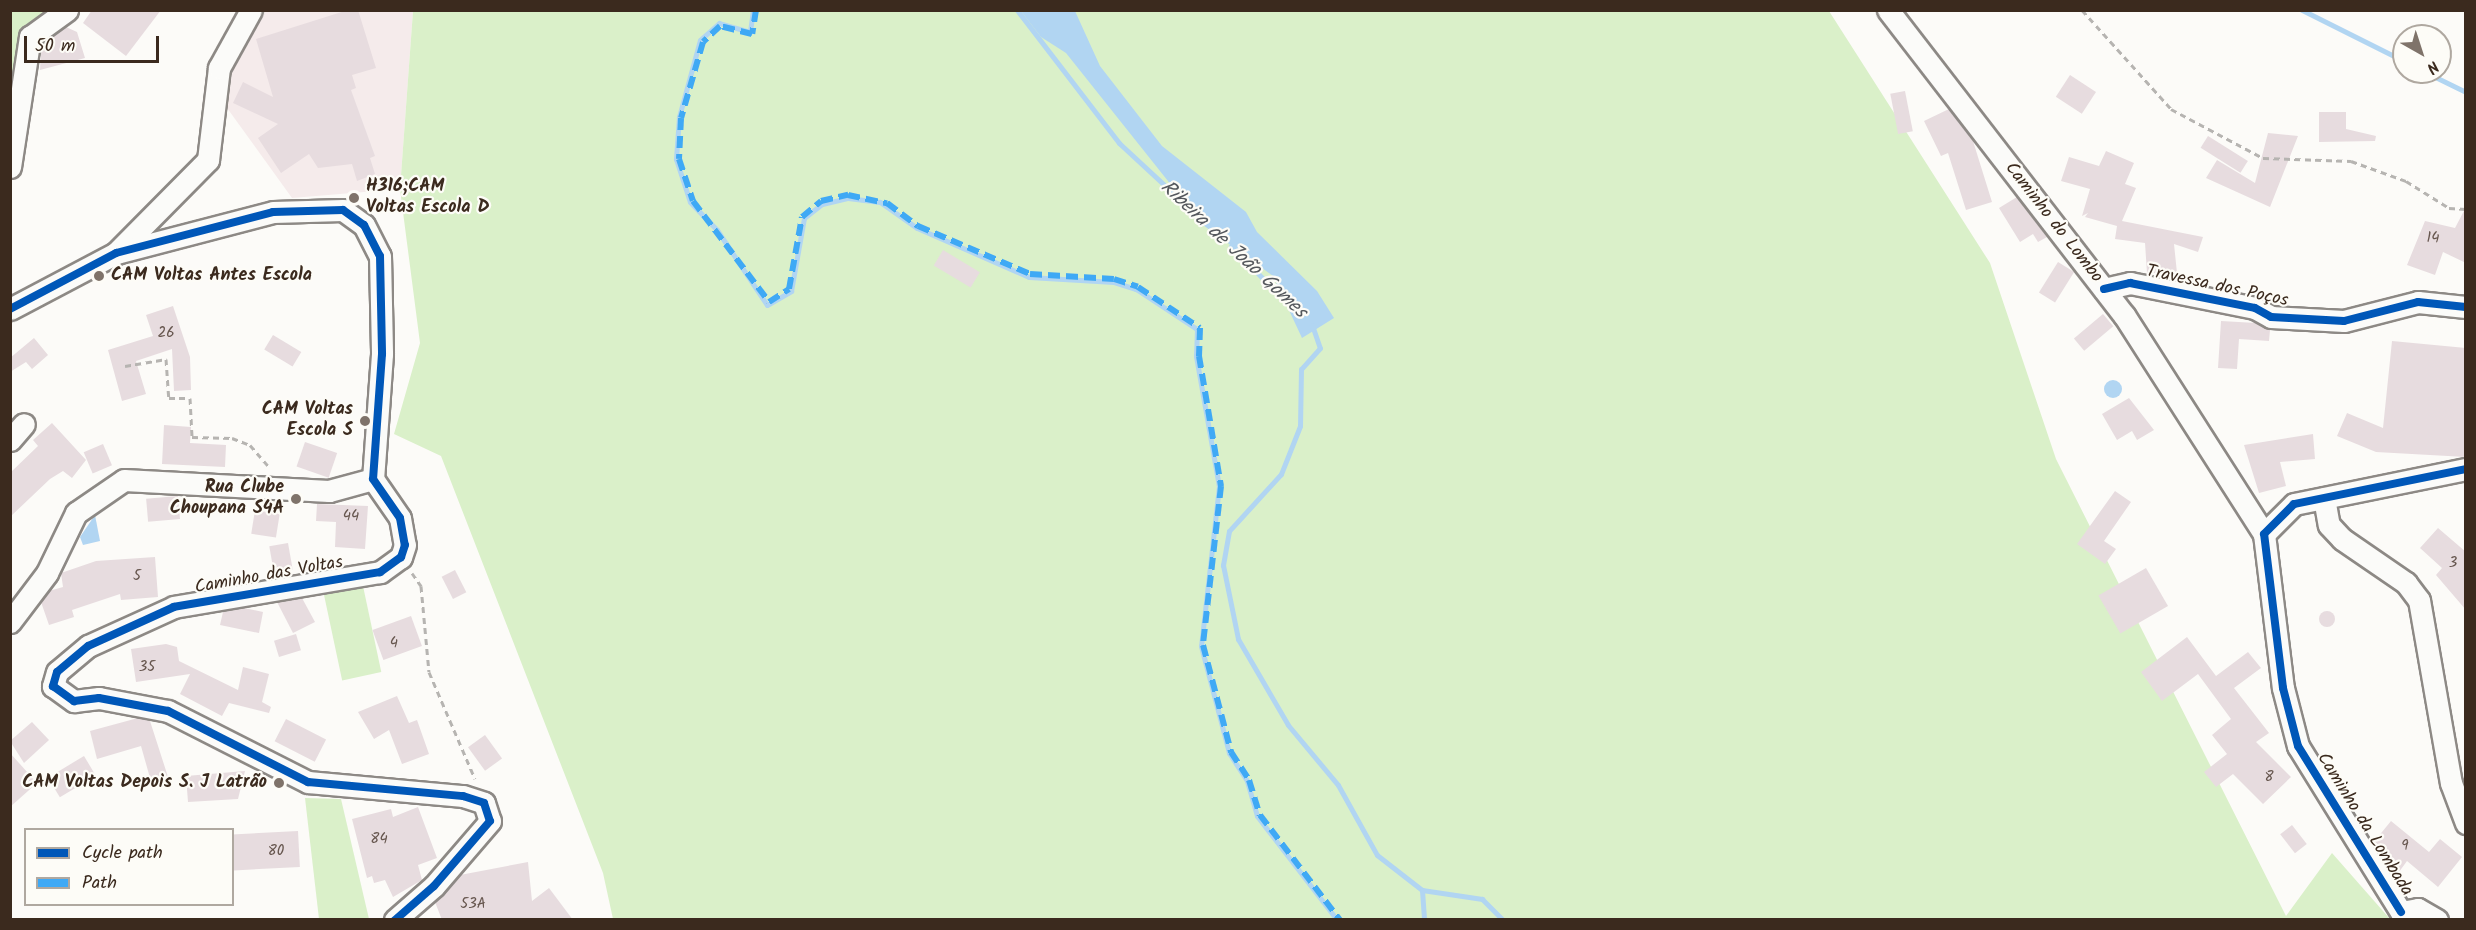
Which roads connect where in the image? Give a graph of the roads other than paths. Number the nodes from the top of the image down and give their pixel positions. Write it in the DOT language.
graph roads {
  1 [pos="67,10"];
  2 [pos="251,10"];
  3 [pos="1888,10"];
  4 [pos="10,167"];
  5 [pos="116,253"];
  6 [pos="2104,289"];
  7 [pos="2466,307"];
  8 [pos="10,309"];
  9 [pos="2466,469"];
  10 [pos="373,479"];
  11 [pos="2324,498"];
  12 [pos="2264,534"];
  13 [pos="10,622"];
  14 [pos="2466,823"];
  15 [pos="2400,916"];
  16 [pos="395,920"];
  17 [pos="2437,920"];
  1 -- 4 [label="street"];
  2 -- 5 [label="street"];
  3 -- 6 [label="street, Caminho do Lombo"];
  5 -- 8 [label="street"];
  5 -- 10 [label="street"];
  6 -- 7 [label="street, Travessa dos Poços"];
  6 -- 12 [label="street, Caminho do Lombo"];
  9 -- 11 [label="street"];
  10 -- 13 [label="street"];
  10 -- 16 [label="street, Caminho das Voltas"];
  11 -- 12 [label="street"];
  11 -- 14 [label="street"];
  12 -- 15 [label="street, Caminho da Lombada"];
  15 -- 17 [label="street"];
}
